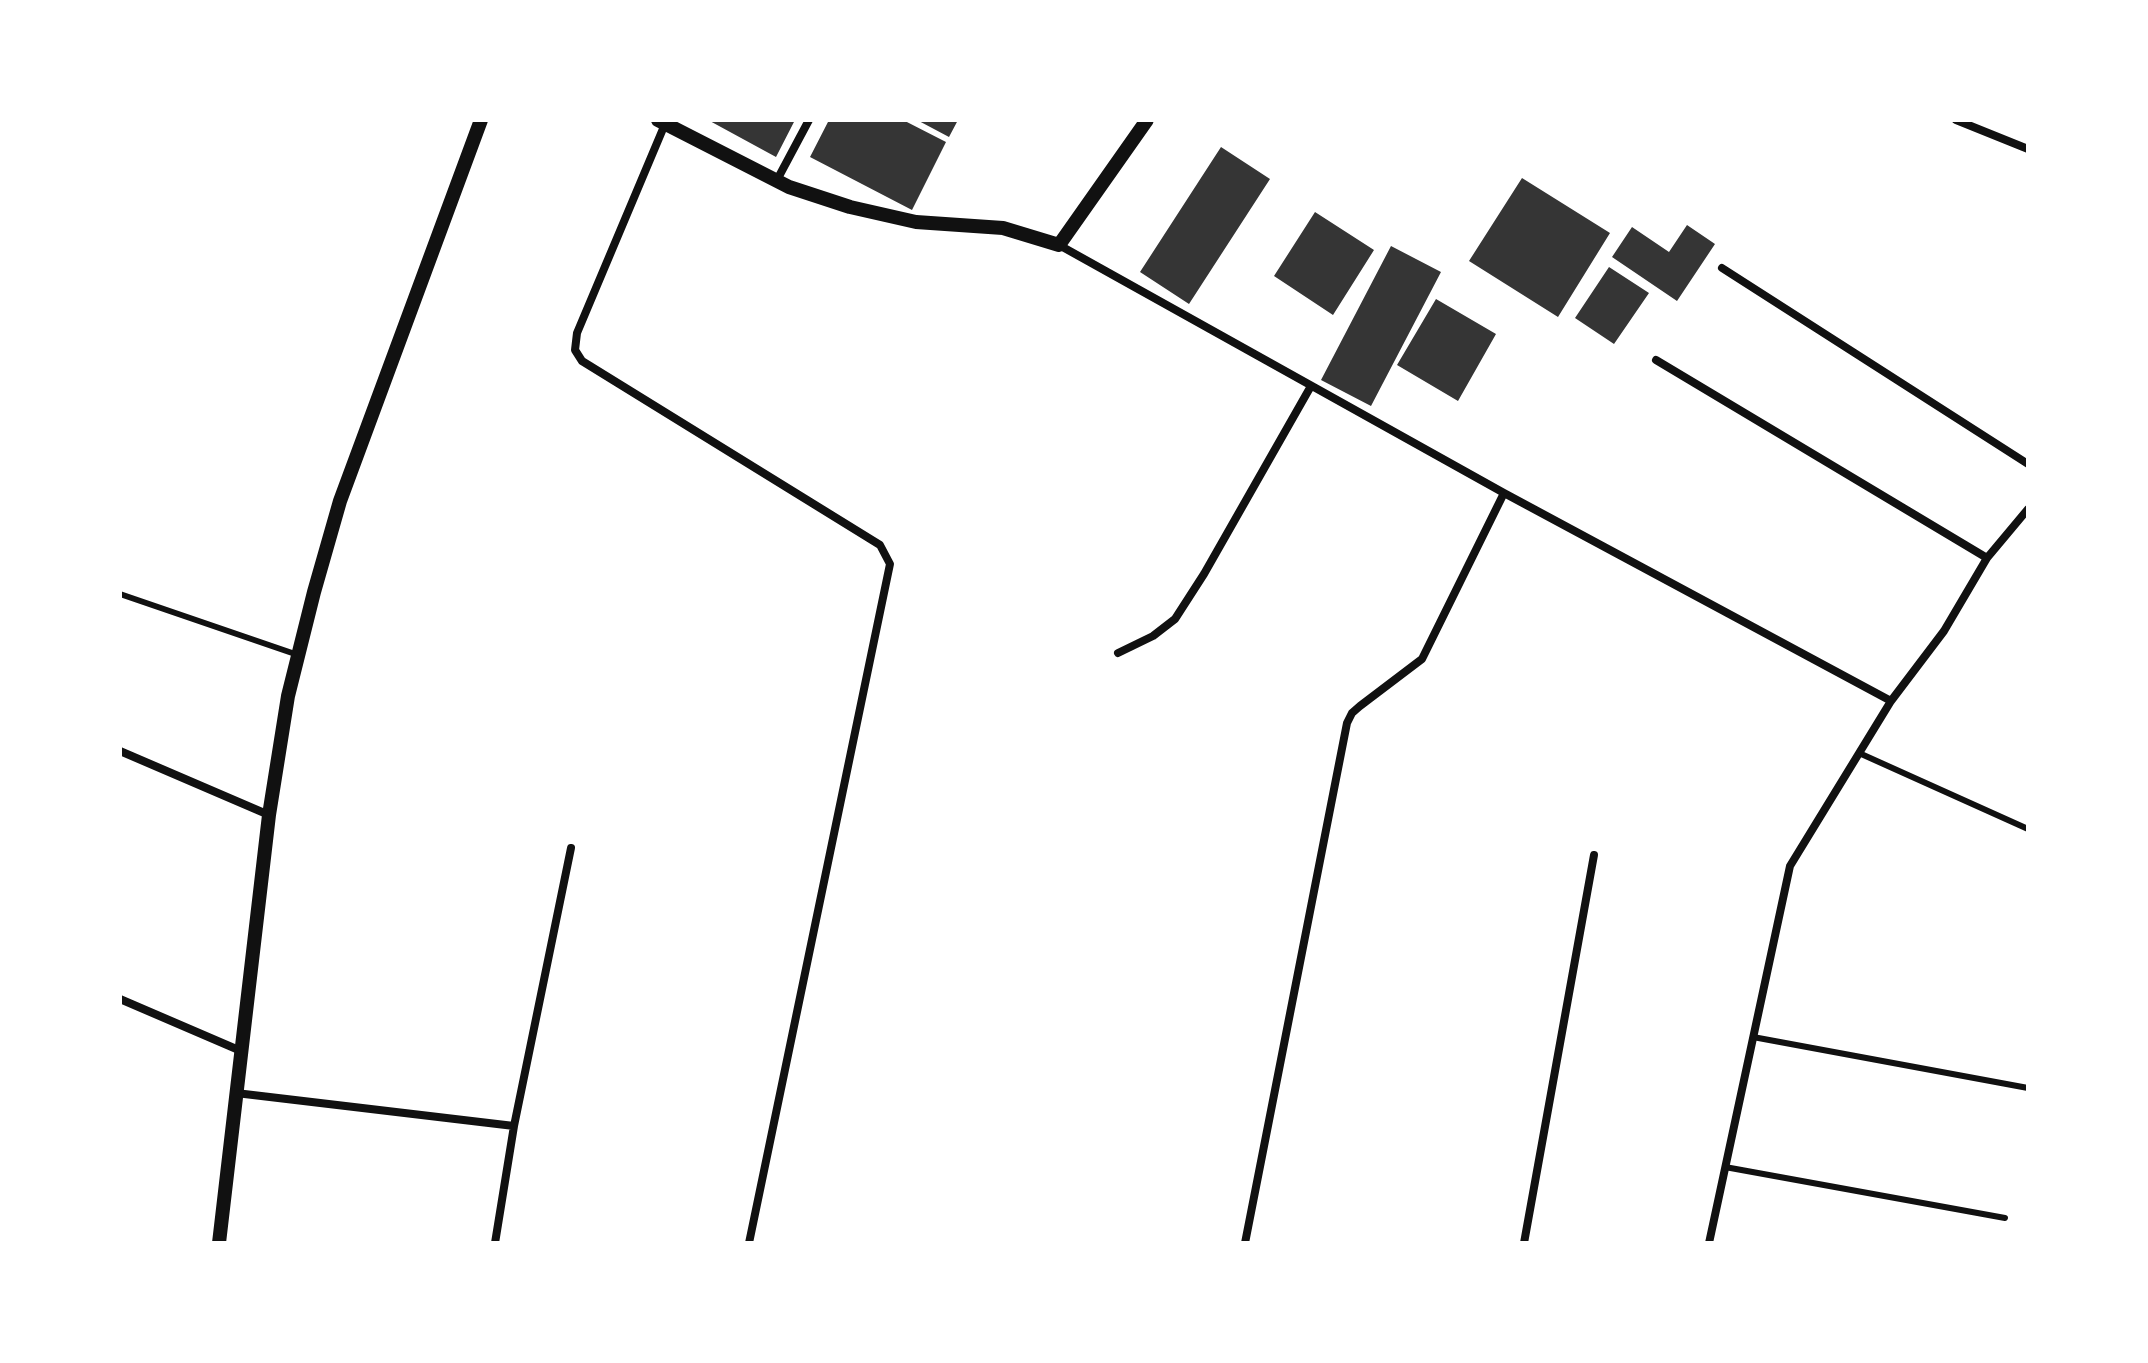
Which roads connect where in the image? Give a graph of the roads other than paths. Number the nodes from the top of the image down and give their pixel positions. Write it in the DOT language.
graph roads {
  1 [pos="481,120"];
  2 [pos="809,120"];
  3 [pos="1147,120"];
  4 [pos="1956,120"];
  5 [pos="662,122"];
  6 [pos="2028,149"];
  7 [pos="777,180"];
  8 [pos="1059,245"];
  9 [pos="1722,268"];
  10 [pos="1656,360"];
  11 [pos="1311,386"];
  12 [pos="2028,464"];
  13 [pos="1504,493"];
  14 [pos="2028,509"];
  15 [pos="1987,558"];
  16 [pos="120,594"];
  17 [pos="1118,653"];
  18 [pos="298,655"];
  19 [pos="1891,701"];
  20 [pos="120,751"];
  21 [pos="1859,753"];
  22 [pos="269,815"];
  23 [pos="2028,829"];
  24 [pos="571,848"];
  25 [pos="1594,855"];
  26 [pos="120,999"];
  27 [pos="1753,1037"];
  28 [pos="241,1051"];
  29 [pos="2028,1088"];
  30 [pos="236,1093"];
  31 [pos="514,1126"];
  32 [pos="1725,1167"];
  33 [pos="2005,1218"];
  34 [pos="219,1243"];
  35 [pos="495,1243"];
  36 [pos="749,1243"];
  37 [pos="1245,1243"];
  38 [pos="1524,1243"];
  39 [pos="1709,1243"];
  1 -- 18 [label="street"];
  2 -- 7 [label="street"];
  3 -- 8 [label="street"];
  4 -- 6 [label="street"];
  5 -- 7 [label="street"];
  5 -- 36 [label="street"];
  7 -- 8 [label="street"];
  8 -- 11 [label="street"];
  9 -- 12 [label="street"];
  10 -- 15 [label="street"];
  11 -- 13 [label="street"];
  11 -- 17 [label="street"];
  13 -- 19 [label="street"];
  13 -- 37 [label="street"];
  14 -- 15 [label="street"];
  15 -- 19 [label="street"];
  16 -- 18 [label="lane"];
  18 -- 22 [label="street"];
  19 -- 21 [label="street"];
  20 -- 22 [label="street"];
  21 -- 23 [label="lane"];
  21 -- 27 [label="street"];
  22 -- 28 [label="street"];
  24 -- 31 [label="street"];
  25 -- 38 [label="street"];
  26 -- 28 [label="street"];
  27 -- 29 [label="lane"];
  27 -- 32 [label="street"];
  28 -- 30 [label="street"];
  30 -- 31 [label="street"];
  30 -- 34 [label="street"];
  31 -- 35 [label="street"];
  32 -- 33 [label="lane"];
  32 -- 39 [label="street"];
}
